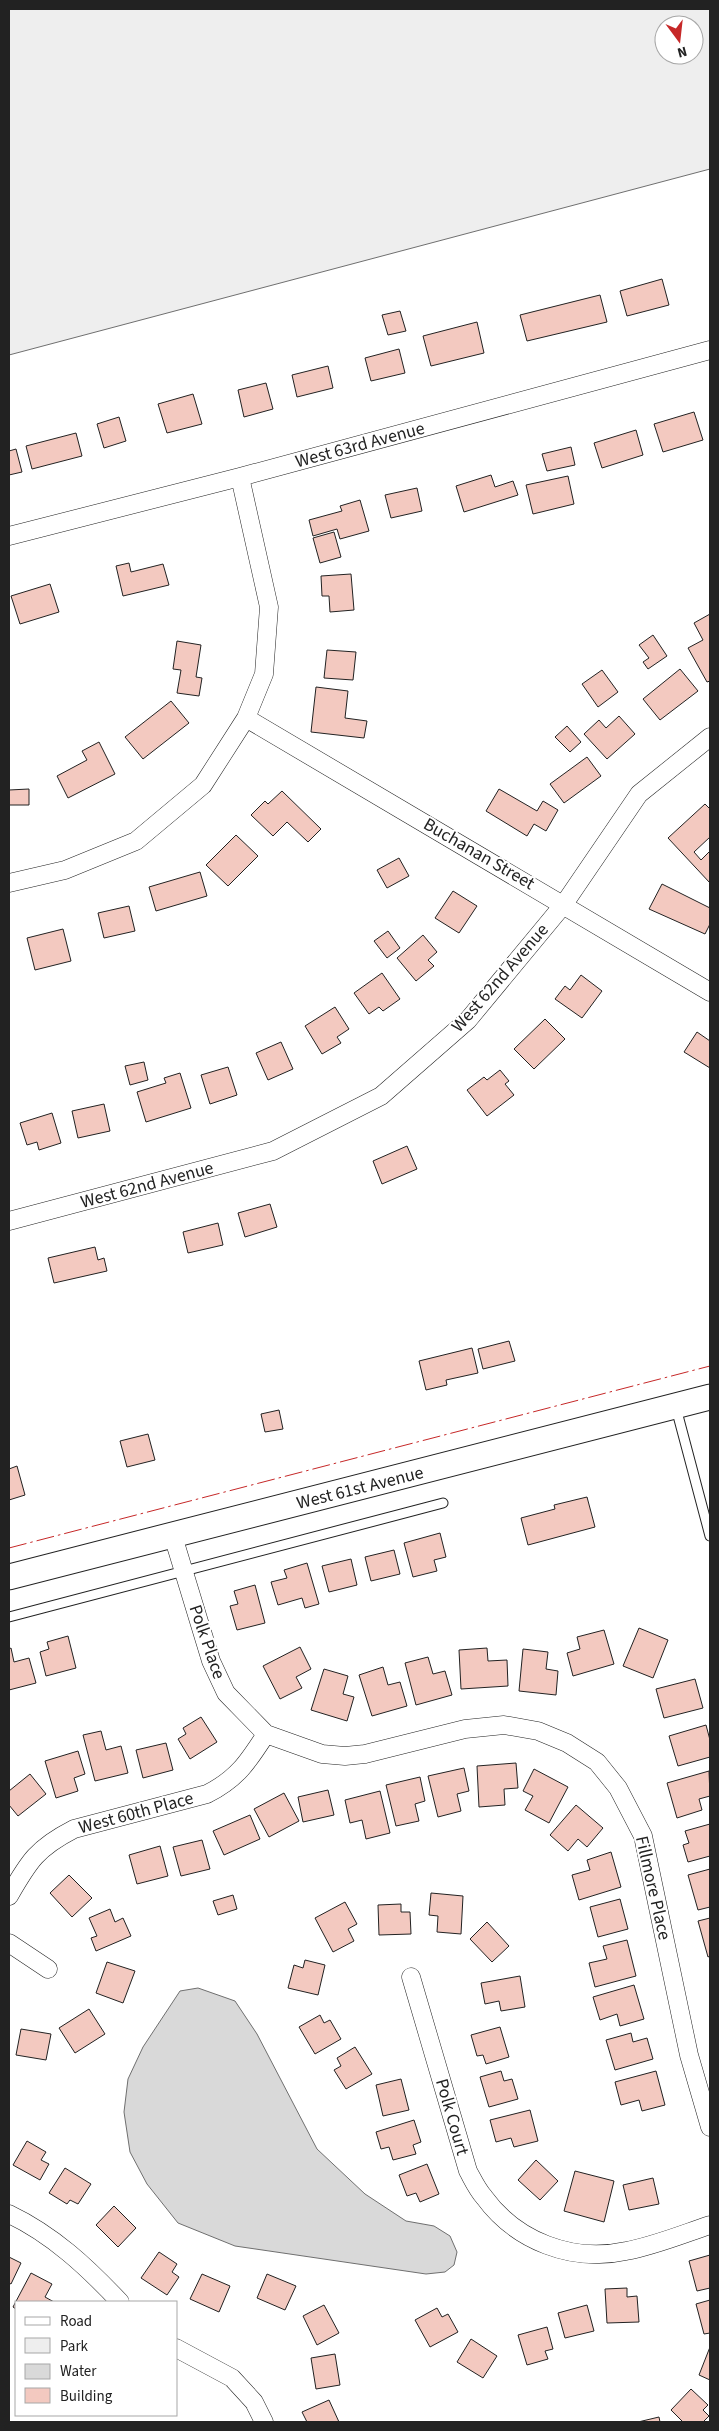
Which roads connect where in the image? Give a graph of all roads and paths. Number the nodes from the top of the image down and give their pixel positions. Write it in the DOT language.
graph roads {
  1 [pos="710,350"];
  2 [pos="240,477"];
  3 [pos="9,536"];
  4 [pos="246,718"];
  5 [pos="710,737"];
  6 [pos="9,883"];
  7 [pos="564,904"];
  8 [pos="710,992"];
  9 [pos="9,1221"];
  10 [pos="710,1398"];
  11 [pos="675,1407"];
  12 [pos="443,1503"];
  13 [pos="173,1536"];
  14 [pos="710,1536"];
  15 [pos="184,1570"];
  16 [pos="9,1577"];
  17 [pos="9,1616"];
  18 [pos="266,1734"];
  19 [pos="9,1896"];
  20 [pos="9,1943"];
  21 [pos="48,1969"];
  22 [pos="412,1977"];
  23 [pos="710,2127"];
  24 [pos="9,2214"];
  25 [pos="710,2226"];
  26 [pos="119,2301"];
  27 [pos="178,2349"];
  28 [pos="264,2422"];
  1 -- 2 [label="street, West 63rd Avenue"];
  2 -- 3 [label="street, West 63rd Avenue"];
  2 -- 4 [label="street"];
  4 -- 6 [label="street"];
  4 -- 7 [label="street, Buchanan Street"];
  5 -- 7 [label="street, West 62nd Avenue"];
  7 -- 8 [label="street, Buchanan Street"];
  7 -- 9 [label="street, West 62nd Avenue"];
  10 -- 11 [label="main road, West 61st Avenue"];
  11 -- 13 [label="main road, West 61st Avenue"];
  11 -- 14 [label="lane"];
  12 -- 15 [label="lane"];
  13 -- 15 [label="street, Polk Place"];
  13 -- 16 [label="main road, West 61st Avenue"];
  15 -- 17 [label="lane"];
  15 -- 18 [label="street, Polk Place"];
  18 -- 19 [label="street, West 60th Place"];
  18 -- 23 [label="street, Fillmore Place"];
  20 -- 21 [label="street"];
  22 -- 25 [label="street, Polk Court"];
  24 -- 26 [label="street"];
  27 -- 28 [label="street"];
}
